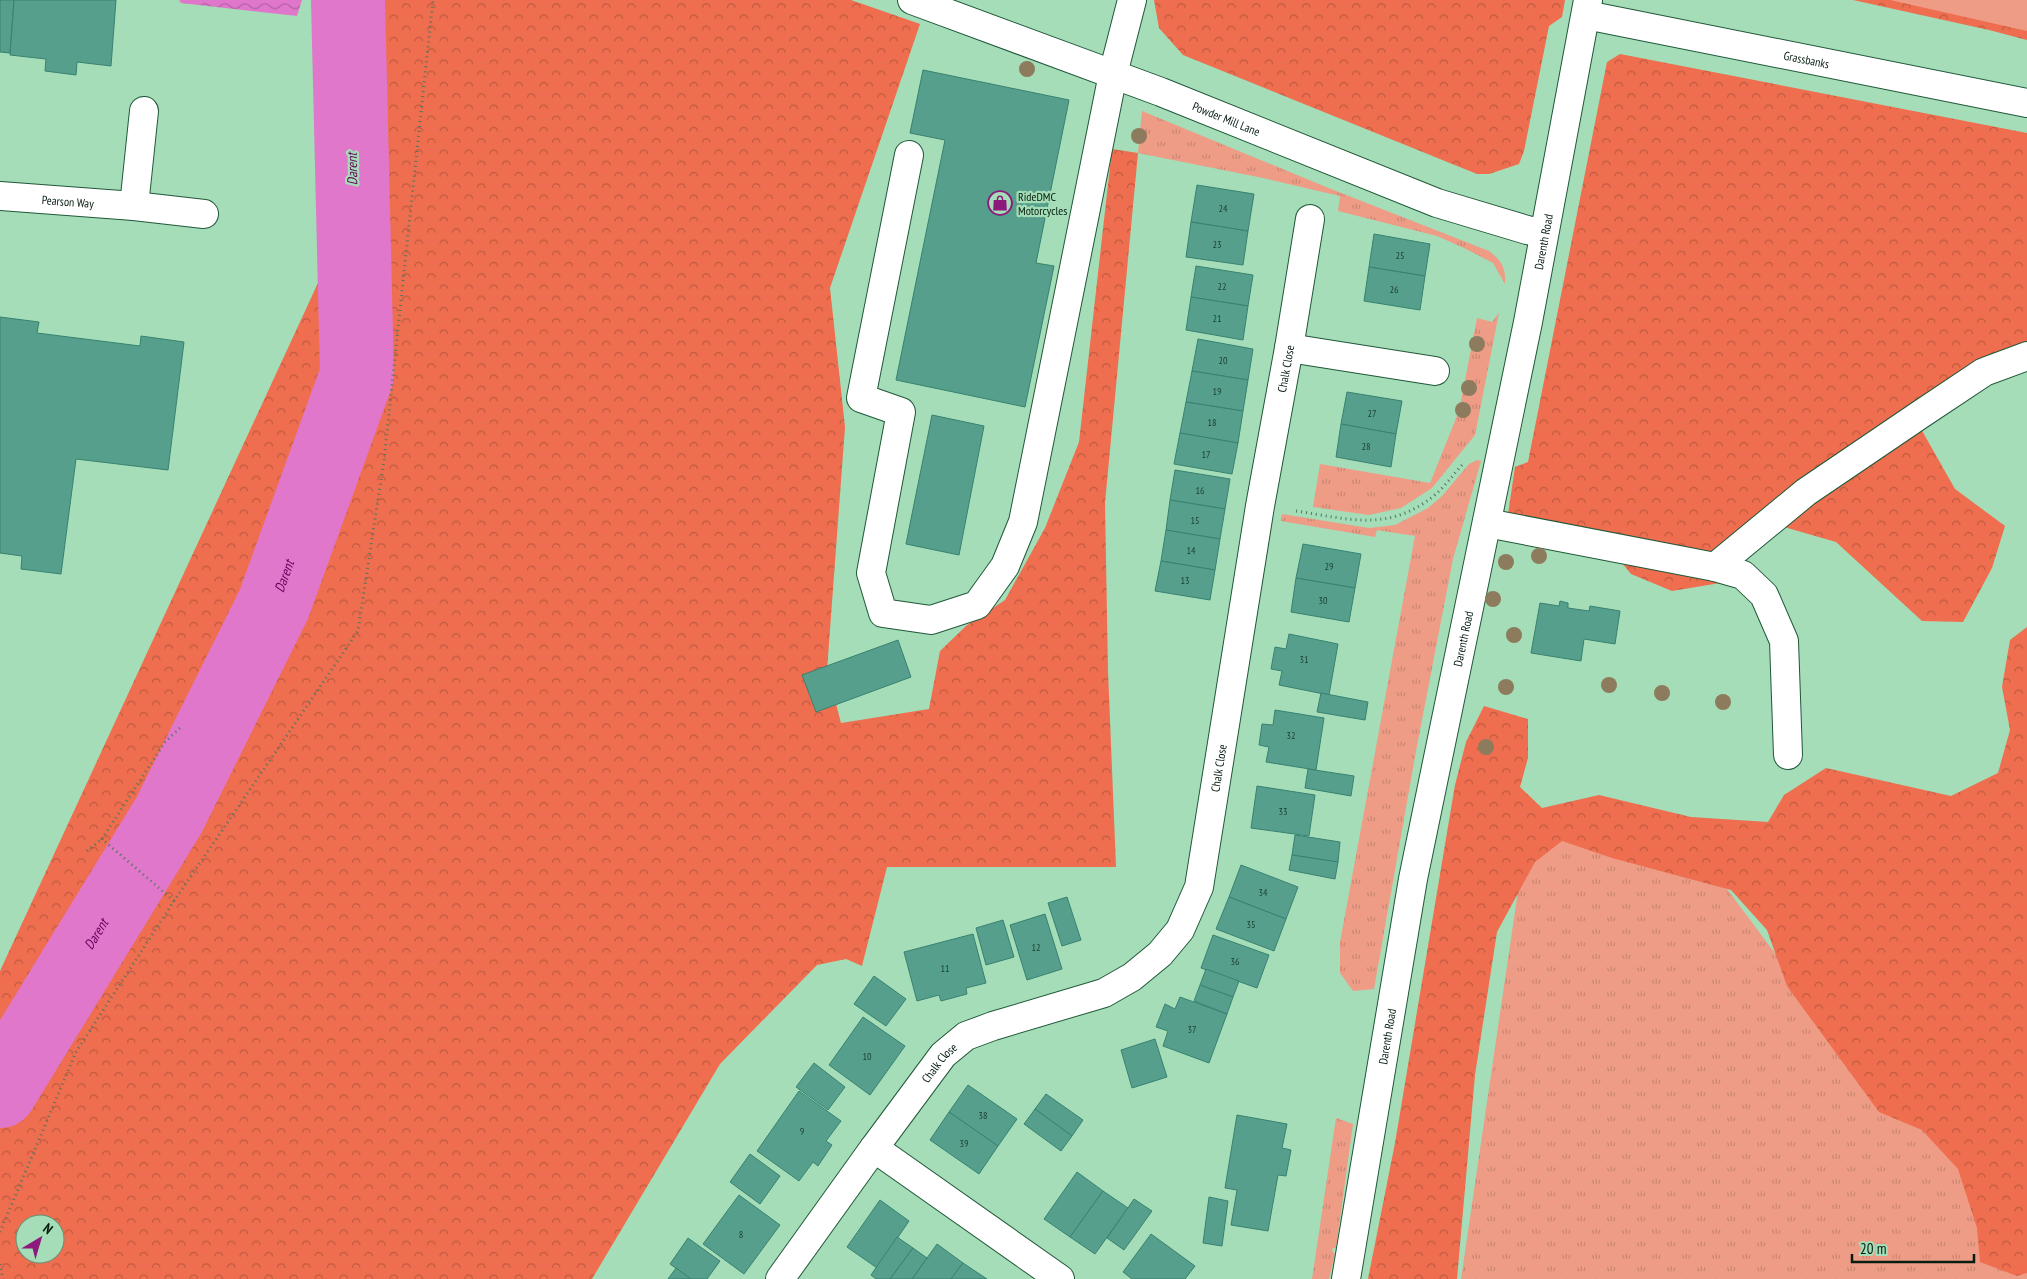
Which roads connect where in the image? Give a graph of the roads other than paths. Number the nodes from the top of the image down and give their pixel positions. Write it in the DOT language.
graph roads {
  1 [pos="912,0"];
  2 [pos="1132,0"];
  3 [pos="1587,7"];
  4 [pos="1113,74"];
  5 [pos="2027,103"];
  6 [pos="144,111"];
  7 [pos="909,156"];
  8 [pos="0,196"];
  9 [pos="134,206"];
  10 [pos="204,214"];
  11 [pos="1310,219"];
  12 [pos="1543,233"];
  13 [pos="1289,348"];
  14 [pos="2027,356"];
  15 [pos="1435,371"];
  16 [pos="1487,523"];
  17 [pos="1715,567"];
  18 [pos="1788,755"];
  19 [pos="874,1148"];
  20 [pos="780,1279"];
  21 [pos="1060,1279"];
  22 [pos="1346,1279"];
  1 -- 4 [label="street, Powder Mill Lane"];
  2 -- 4 [label="street"];
  3 -- 5 [label="street, Grassbanks"];
  3 -- 12 [label="street, Darenth Road"];
  4 -- 7 [label="street"];
  4 -- 12 [label="street, Powder Mill Lane"];
  6 -- 9 [label="street"];
  8 -- 9 [label="street, Pearson Way"];
  9 -- 10 [label="street, Pearson Way"];
  11 -- 13 [label="street, Chalk Close"];
  12 -- 16 [label="street, Darenth Road"];
  13 -- 15 [label="street"];
  13 -- 19 [label="street, Chalk Close"];
  14 -- 17 [label="street"];
  16 -- 17 [label="street"];
  16 -- 22 [label="street, Darenth Road"];
  17 -- 18 [label="street"];
  19 -- 20 [label="street, Chalk Close"];
  19 -- 21 [label="street"];
}
